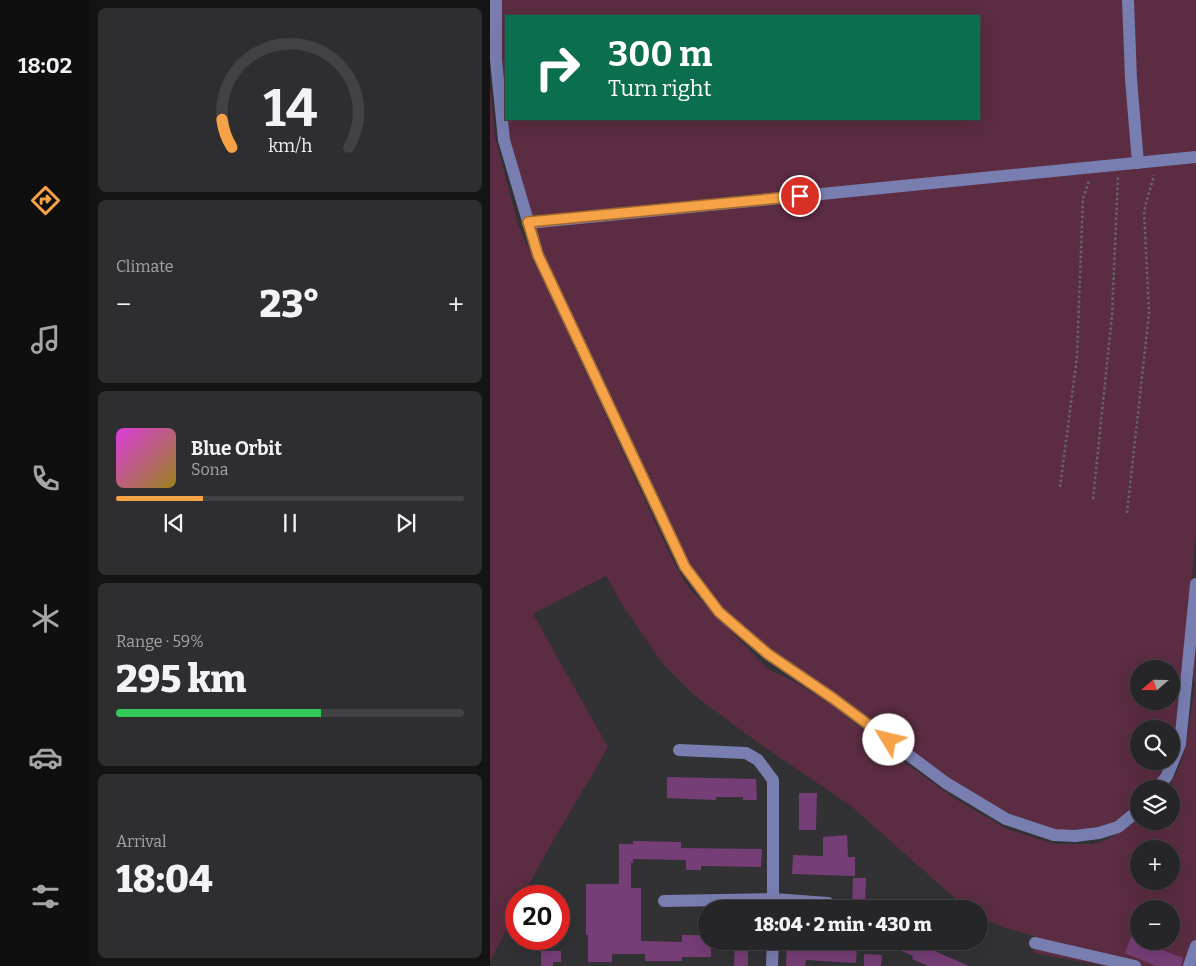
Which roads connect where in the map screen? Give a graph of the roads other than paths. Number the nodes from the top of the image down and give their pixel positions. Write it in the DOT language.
graph roads {
  1 [pos="496,0"];
  2 [pos="1128,0"];
  3 [pos="1196,157"];
  4 [pos="1138,163"];
  5 [pos="528,222"];
  6 [pos="1196,584"];
  7 [pos="679,750"];
  8 [pos="1165,780"];
  9 [pos="1130,817"];
  10 [pos="773,900"];
  11 [pos="664,901"];
  12 [pos="698,902"];
  13 [pos="1035,943"];
  14 [pos="1196,946"];
  15 [pos="773,950"];
  16 [pos="772,966"];
  17 [pos="1136,966"];
  18 [pos="1189,966"];
  1 -- 5 [label="street"];
  2 -- 4 [label="street"];
  3 -- 4 [label="street"];
  4 -- 5 [label="street"];
  5 -- 9 [label="street"];
  6 -- 8 [label="street"];
  7 -- 10 [label="street"];
  11 -- 12 [label="street"];
  13 -- 17 [label="street"];
  14 -- 18 [label="street"];
  15 -- 16 [label="street"];
}
